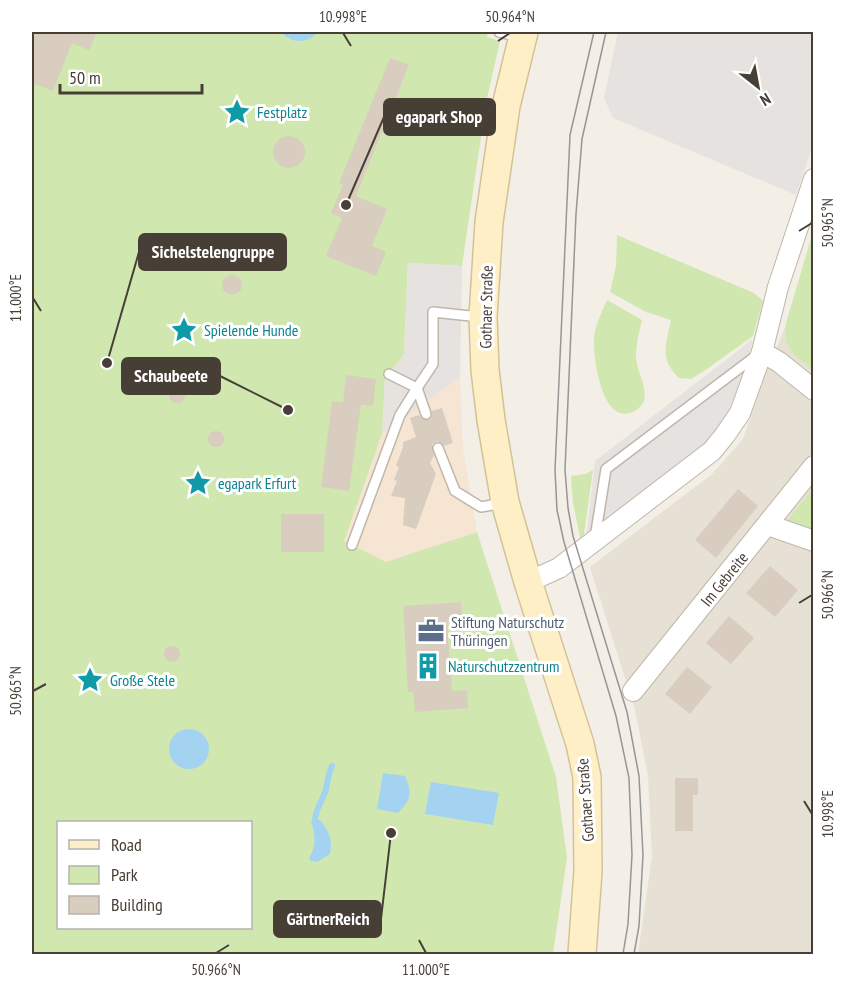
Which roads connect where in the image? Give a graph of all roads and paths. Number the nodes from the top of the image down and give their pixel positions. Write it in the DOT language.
graph roads {
  1 [pos="515,34"];
  2 [pos="813,179"];
  3 [pos="483,317"];
  4 [pos="762,352"];
  5 [pos="389,374"];
  6 [pos="417,388"];
  7 [pos="813,390"];
  8 [pos="426,414"];
  9 [pos="438,448"];
  10 [pos="813,466"];
  11 [pos="493,505"];
  12 [pos="768,525"];
  13 [pos="595,541"];
  14 [pos="813,541"];
  15 [pos="352,545"];
  16 [pos="528,582"];
  17 [pos="633,691"];
  18 [pos="582,954"];
  1 -- 3 [label="main road, Gothaer Straße"];
  2 -- 4 [label="street"];
  3 -- 6 [label="lane"];
  3 -- 11 [label="main road, Gothaer Straße"];
  4 -- 7 [label="street"];
  4 -- 13 [label="street"];
  4 -- 13 [label="lane"];
  5 -- 6 [label="lane"];
  6 -- 8 [label="lane"];
  6 -- 15 [label="lane"];
  9 -- 11 [label="lane"];
  10 -- 12 [label="street, Im Gebreite"];
  11 -- 16 [label="main road, Gothaer Straße"];
  12 -- 14 [label="street"];
  12 -- 17 [label="street, Im Gebreite"];
  13 -- 16 [label="street"];
  16 -- 18 [label="main road, Gothaer Straße"];
}
